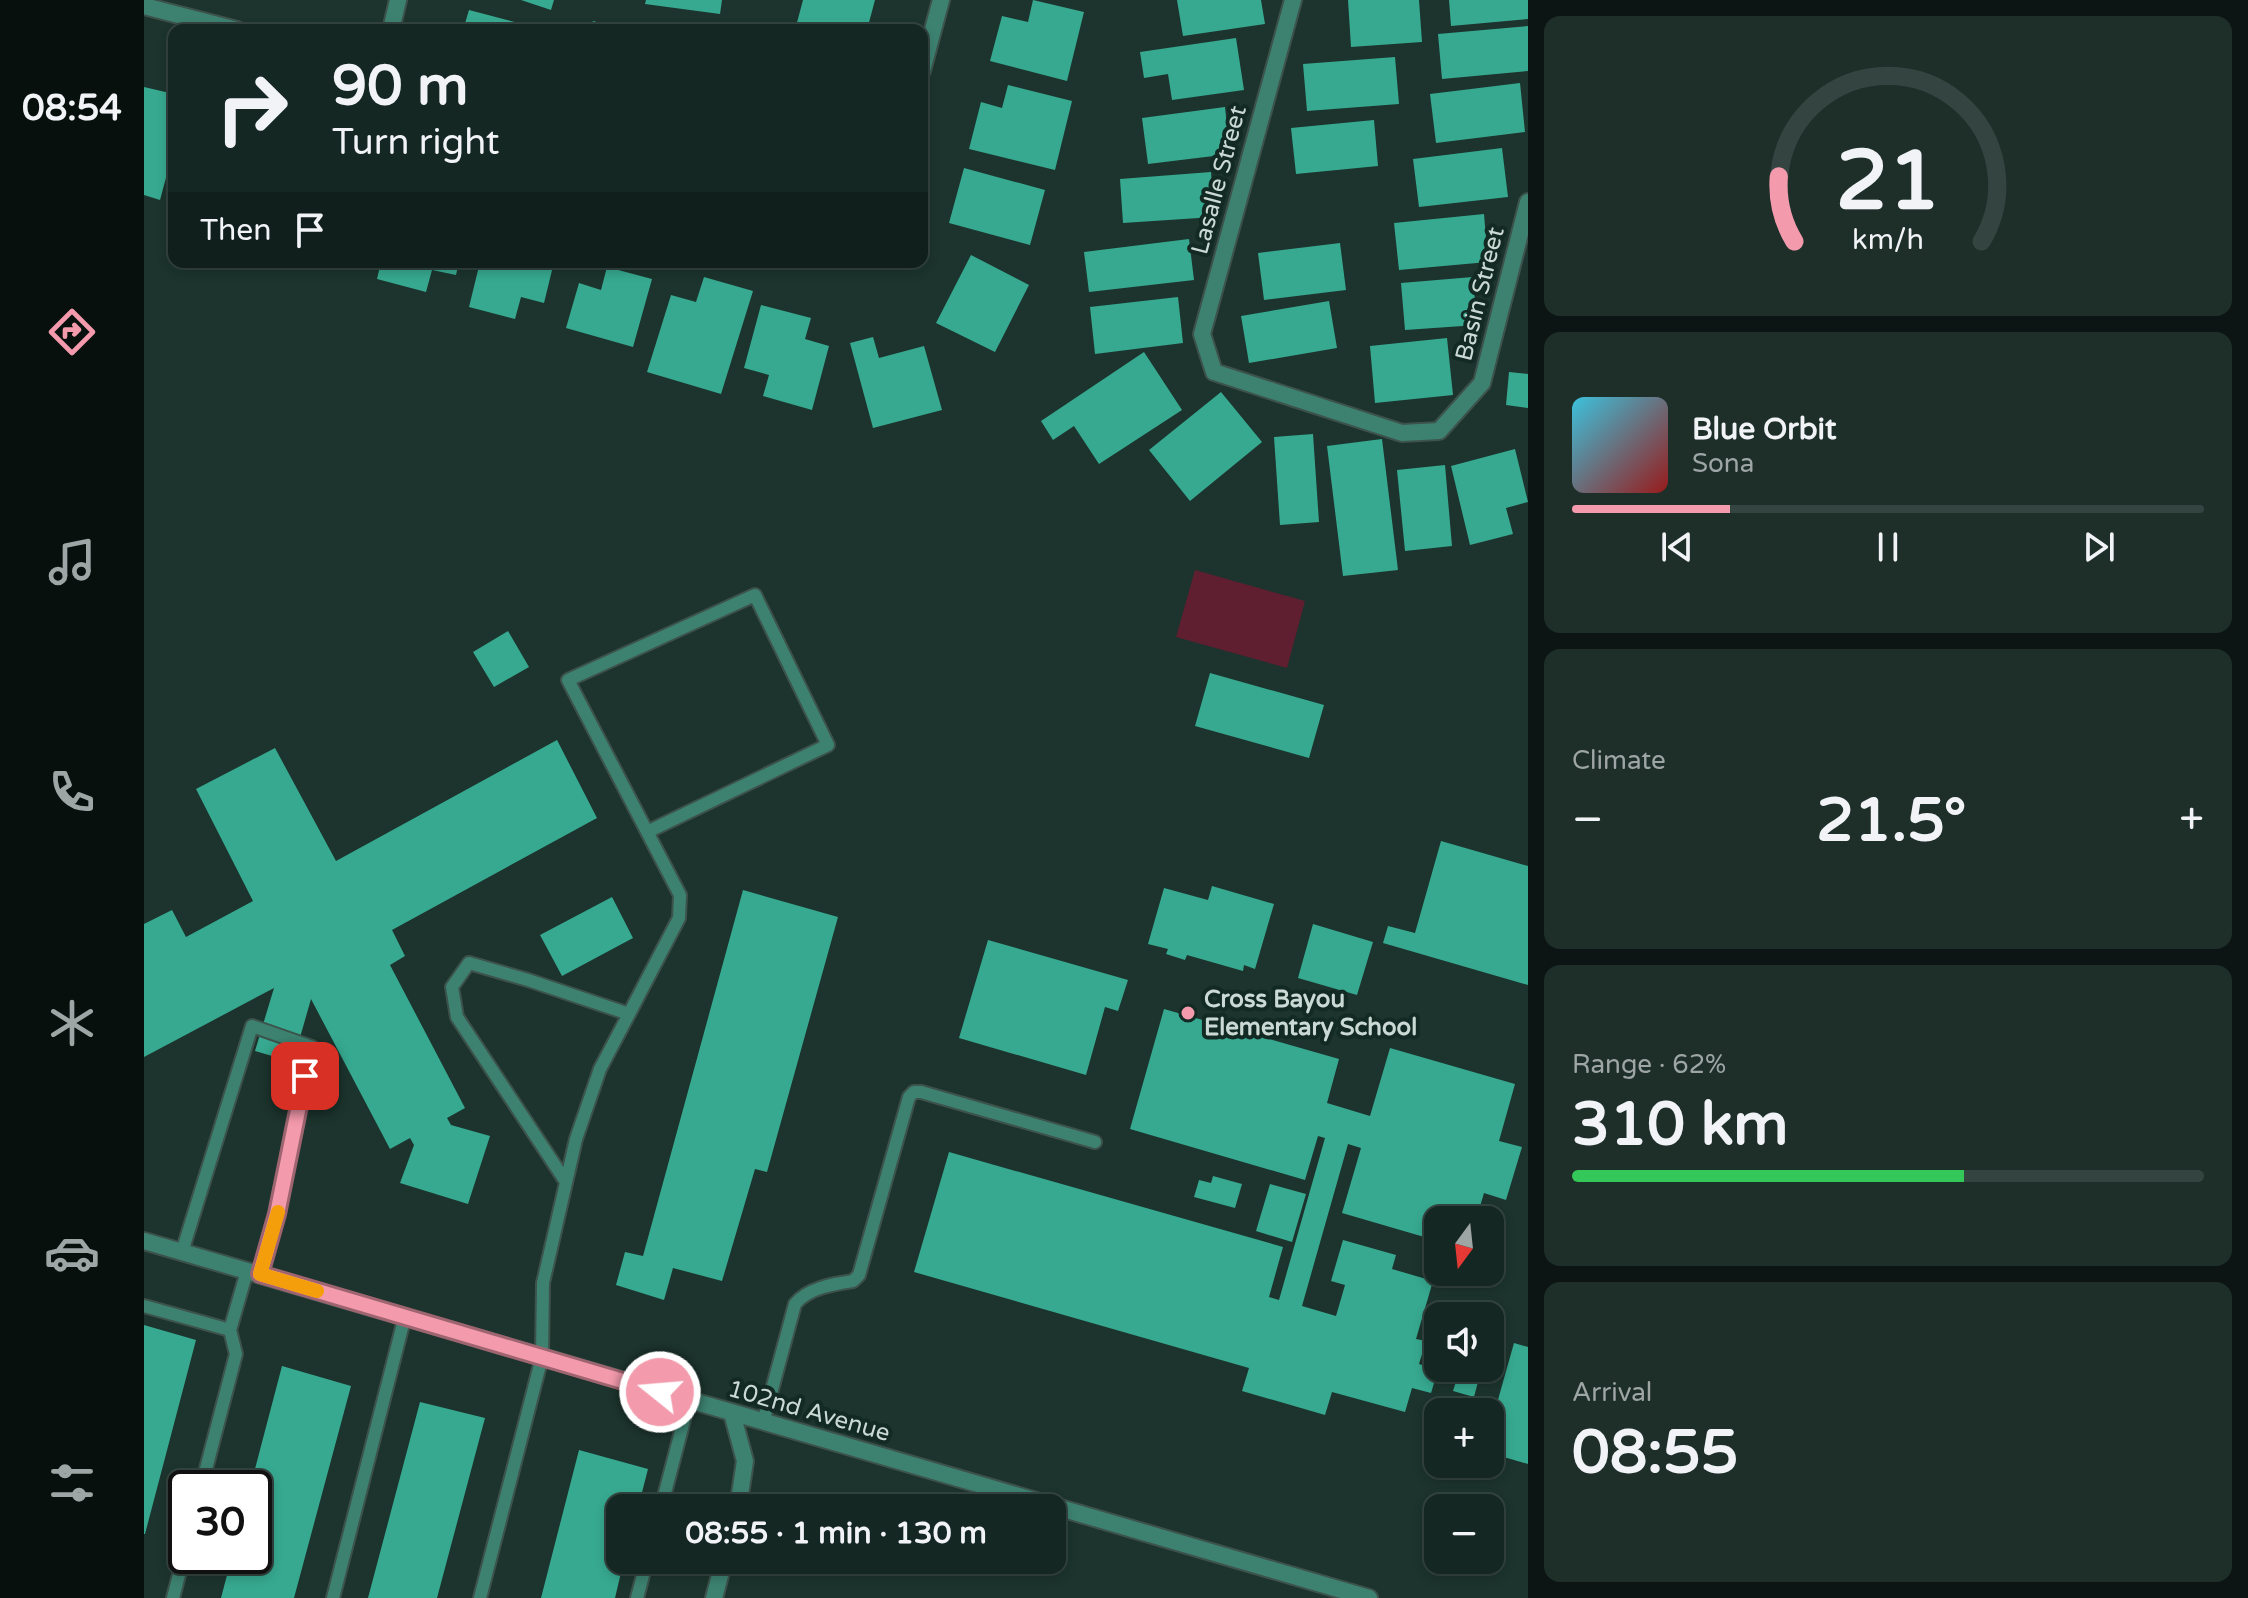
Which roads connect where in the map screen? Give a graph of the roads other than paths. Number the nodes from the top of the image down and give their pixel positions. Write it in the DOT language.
graph roads {
  1 [pos="398,0"];
  2 [pos="941,0"];
  3 [pos="1293,0"];
  4 [pos="144,6"];
  5 [pos="214,24"];
  6 [pos="392,24"];
  7 [pos="928,49"];
  8 [pos="1528,202"];
  9 [pos="1439,431"];
  10 [pos="647,832"];
  11 [pos="629,1014"];
  12 [pos="1095,1142"];
  13 [pos="566,1182"];
  14 [pos="144,1241"];
  15 [pos="182,1252"];
  16 [pos="254,1273"];
  17 [pos="144,1306"];
  18 [pos="405,1316"];
  19 [pos="230,1330"];
  20 [pos="542,1357"];
  21 [pos="689,1401"];
  22 [pos="732,1413"];
  23 [pos="763,1423"];
  24 [pos="206,1470"];
  25 [pos="665,1494"];
  26 [pos="740,1494"];
  27 [pos="179,1574"];
  28 [pos="643,1574"];
  29 [pos="720,1574"];
  30 [pos="173,1598"];
  31 [pos="333,1598"];
  32 [pos="480,1598"];
  33 [pos="637,1598"];
  34 [pos="714,1598"];
  35 [pos="1369,1598"];
  1 -- 6 [label="street"];
  2 -- 7 [label="street"];
  3 -- 9 [label="street, Lasalle Street"];
  4 -- 5 [label="street"];
  8 -- 9 [label="street, Basin Street"];
  10 -- 10 [label="lane"];
  10 -- 11 [label="lane"];
  11 -- 13 [label="lane"];
  11 -- 13 [label="lane"];
  12 -- 23 [label="lane"];
  13 -- 20 [label="lane"];
  14 -- 15 [label="street, 102nd Avenue"];
  15 -- 16 [label="street, 102nd Avenue"];
  15 -- 16 [label="lane"];
  16 -- 18 [label="street, 102nd Avenue"];
  16 -- 19 [label="lane"];
  17 -- 19 [label="lane"];
  18 -- 20 [label="street, 102nd Avenue"];
  18 -- 31 [label="lane"];
  19 -- 24 [label="lane"];
  20 -- 21 [label="street, 102nd Avenue"];
  20 -- 32 [label="lane"];
  21 -- 22 [label="street, 102nd Avenue"];
  21 -- 25 [label="lane"];
  22 -- 23 [label="street, 102nd Avenue"];
  22 -- 26 [label="street"];
  23 -- 35 [label="street, 102nd Avenue"];
  27 -- 30 [label="lane"];
  28 -- 33 [label="lane"];
  29 -- 34 [label="street"];
}
